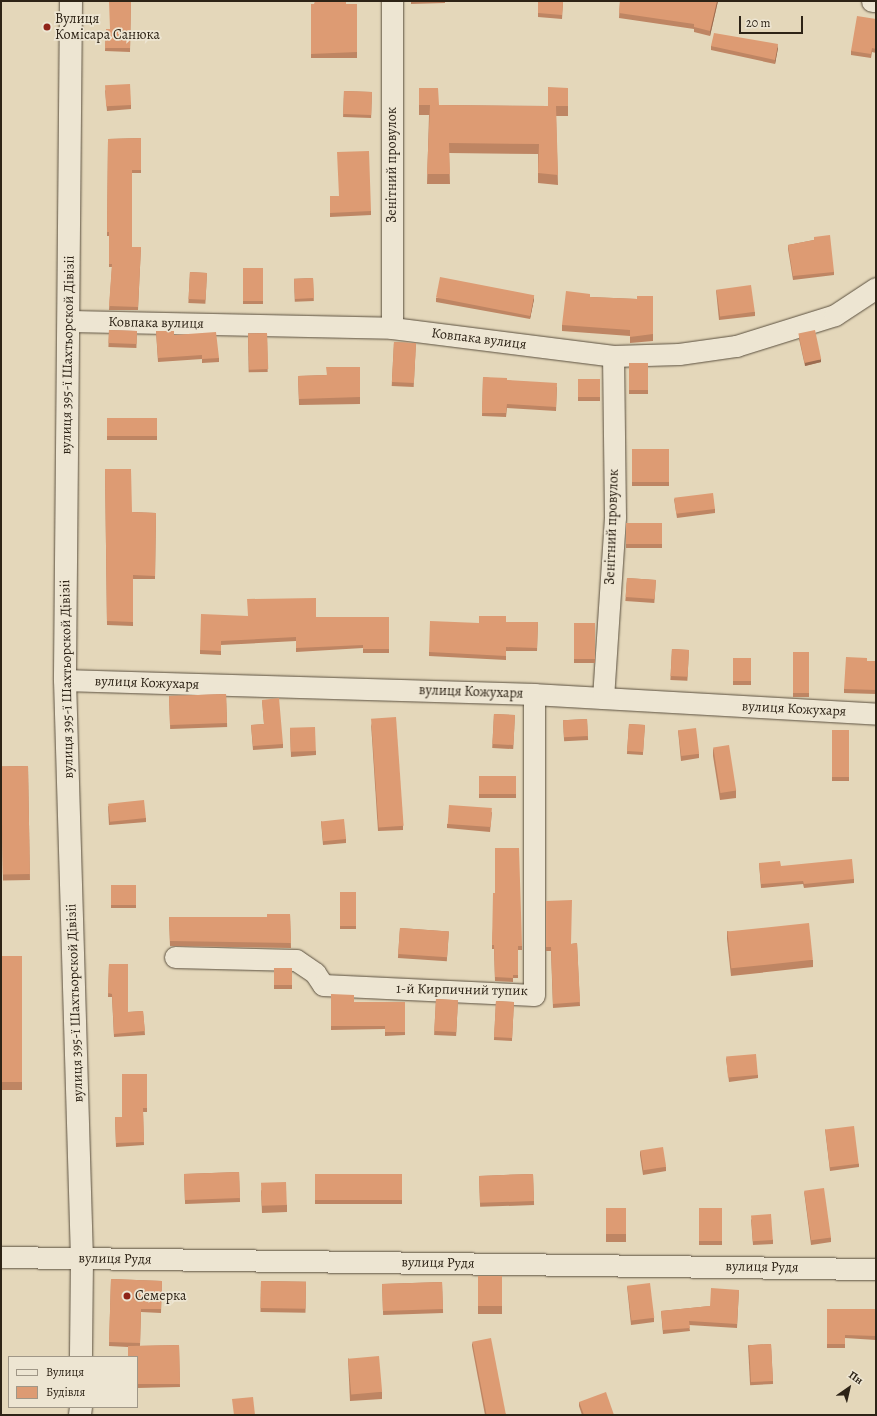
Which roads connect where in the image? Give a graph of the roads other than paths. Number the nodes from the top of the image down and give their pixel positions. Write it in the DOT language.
graph roads {
  1 [pos="71,1"];
  2 [pos="392,1"];
  3 [pos="872,1"];
  4 [pos="876,2"];
  5 [pos="876,288"];
  6 [pos="69,321"];
  7 [pos="392,328"];
  8 [pos="613,356"];
  9 [pos="65,680"];
  10 [pos="534,694"];
  11 [pos="603,698"];
  12 [pos="876,714"];
  13 [pos="175,957"];
  14 [pos="1,1257"];
  15 [pos="82,1259"];
  16 [pos="876,1269"];
  17 [pos="81,1356"];
  1 -- 6 [label="street, вулиця 395-ї Шахтьорской Дівізіі"];
  2 -- 7 [label="street, Зенітний провулок"];
  3 -- 4 [label="street"];
  5 -- 8 [label="street, Ковпака вулиця"];
  6 -- 7 [label="street, Ковпака вулиця"];
  6 -- 9 [label="street, вулиця 395-ї Шахтьорской Дівізіі"];
  7 -- 8 [label="street, Ковпака вулиця"];
  8 -- 11 [label="street, Зенітний провулок"];
  9 -- 10 [label="street, вулиця Кожухаря"];
  9 -- 15 [label="street, вулиця 395-ї Шахтьорской Дівізіі"];
  10 -- 11 [label="street, вулиця Кожухаря"];
  10 -- 13 [label="street, 1-й Кирпичний тупик"];
  11 -- 12 [label="street, вулиця Кожухаря"];
  14 -- 15 [label="street, вулиця Рудя"];
  15 -- 16 [label="street, вулиця Рудя"];
  15 -- 17 [label="street, вулиця 395-ї Шахтьорской Дівізіі"];
}
